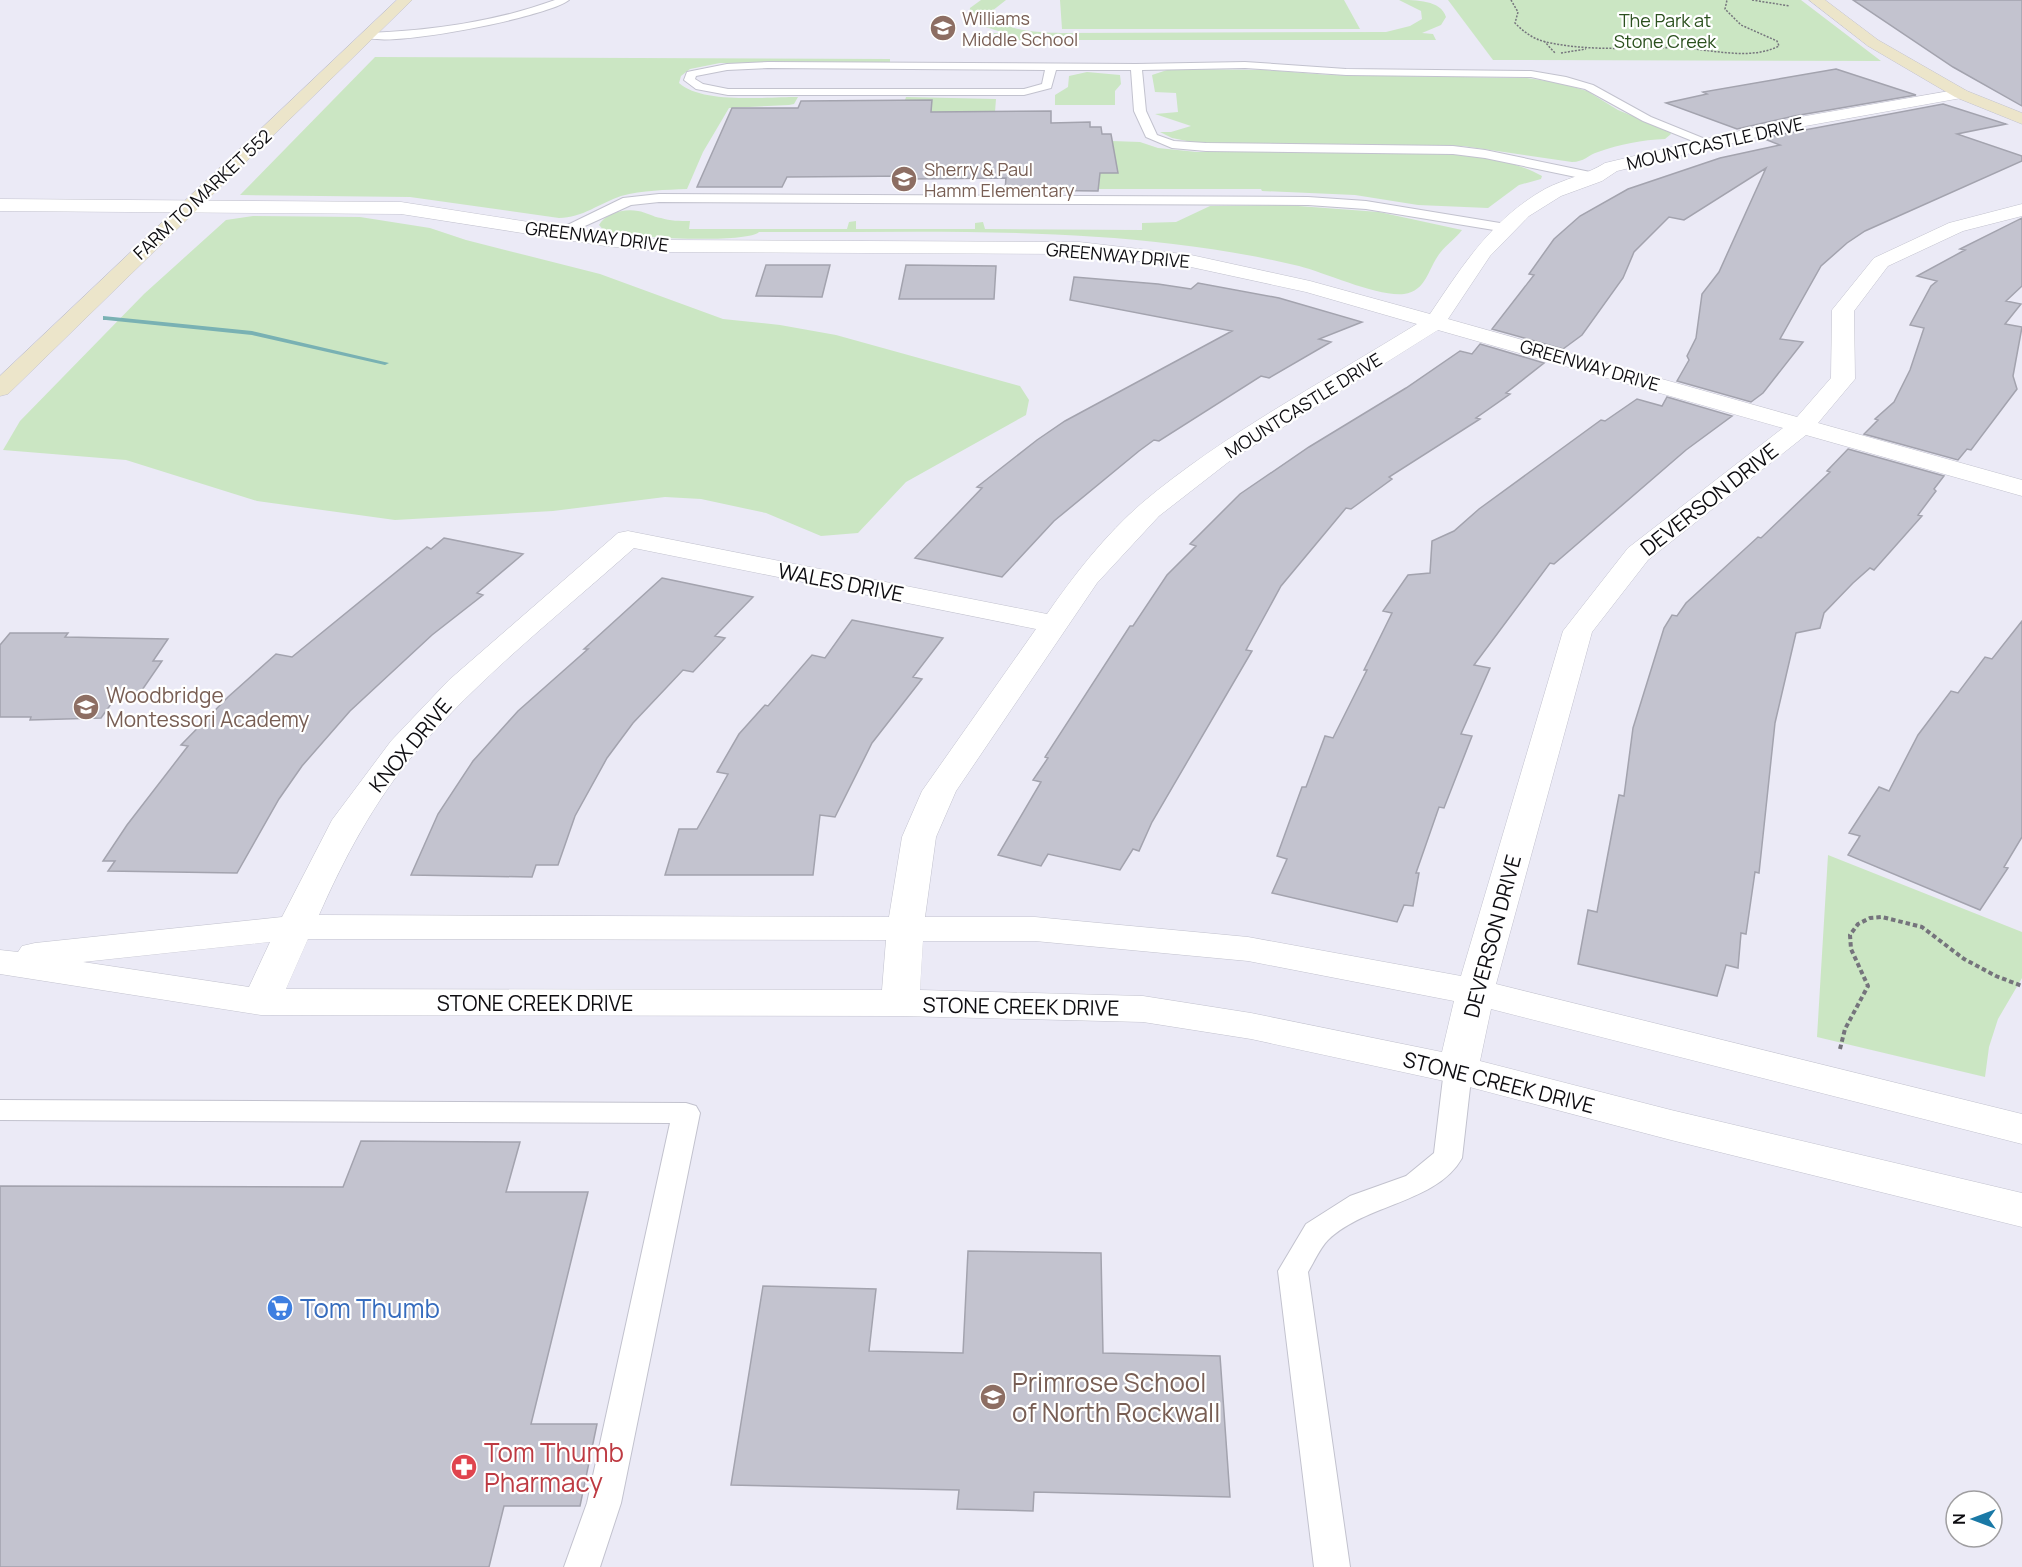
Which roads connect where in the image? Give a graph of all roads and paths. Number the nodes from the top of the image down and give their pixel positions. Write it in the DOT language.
graph roads {
  1 [pos="405,0"];
  2 [pos="564,0"];
  3 [pos="1511,0"];
  4 [pos="1727,0"];
  5 [pos="1816,0"];
  6 [pos="369,36"];
  7 [pos="1543,40"];
  8 [pos="1555,54"];
  9 [pos="1136,67"];
  10 [pos="1049,72"];
  11 [pos="1024,78"];
  12 [pos="689,80"];
  13 [pos="725,80"];
  14 [pos="1961,94"];
  15 [pos="2022,119"];
  16 [pos="1708,143"];
  17 [pos="1595,177"];
  18 [pos="0,205"];
  19 [pos="187,207"];
  20 [pos="2022,210"];
  21 [pos="1506,228"];
  22 [pos="558,233"];
  23 [pos="1435,322"];
  24 [pos="0,389"];
  25 [pos="1803,425"];
  26 [pos="2022,488"];
  27 [pos="627,539"];
  28 [pos="1054,624"];
  29 [pos="296,927"];
  30 [pos="905,929"];
  31 [pos="0,960"];
  32 [pos="2022,986"];
  33 [pos="1475,992"];
  34 [pos="261,1002"];
  35 [pos="900,1003"];
  36 [pos="1838,1056"];
  37 [pos="1458,1070"];
  38 [pos="0,1110"];
  39 [pos="2022,1129"];
  40 [pos="2022,1210"];
  41 [pos="582,1567"];
  42 [pos="1332,1567"];
  1 -- 6 [label="main road, FARM TO MARKET 552"];
  2 -- 6 [label="lane"];
  3 -- 7 [label="path"];
  4 -- 7 [label="path"];
  5 -- 14 [label="main road"];
  6 -- 19 [label="main road, FARM TO MARKET 552"];
  7 -- 8 [label="path"];
  9 -- 10 [label="lane"];
  9 -- 16 [label="lane"];
  9 -- 17 [label="lane"];
  10 -- 11 [label="lane"];
  10 -- 12 [label="lane"];
  10 -- 12 [label="lane"];
  12 -- 13 [label="lane"];
  14 -- 15 [label="main road"];
  14 -- 16 [label="street, MOUNTCASTLE DRIVE"];
  16 -- 17 [label="street, MOUNTCASTLE DRIVE"];
  17 -- 21 [label="street, MOUNTCASTLE DRIVE"];
  18 -- 19 [label="street, GREENWAY DRIVE"];
  19 -- 22 [label="street, GREENWAY DRIVE"];
  19 -- 24 [label="main road, FARM TO MARKET 552"];
  20 -- 25 [label="street, DEVERSON DRIVE"];
  21 -- 22 [label="lane"];
  21 -- 23 [label="street, MOUNTCASTLE DRIVE"];
  22 -- 23 [label="street, GREENWAY DRIVE"];
  23 -- 25 [label="street, GREENWAY DRIVE"];
  23 -- 28 [label="street, MOUNTCASTLE DRIVE"];
  25 -- 26 [label="street, GREENWAY DRIVE"];
  25 -- 33 [label="street, DEVERSON DRIVE"];
  27 -- 28 [label="street, WALES DRIVE"];
  27 -- 29 [label="street, KNOX DRIVE"];
  28 -- 30 [label="street, MOUNTCASTLE DRIVE"];
  29 -- 30 [label="street, STONE CREEK DRIVE"];
  29 -- 31 [label="street, STONE CREEK DRIVE"];
  29 -- 34 [label="street, KNOX DRIVE"];
  30 -- 33 [label="street, STONE CREEK DRIVE"];
  30 -- 35 [label="street, MOUNTCASTLE DRIVE"];
  31 -- 34 [label="street, STONE CREEK DRIVE"];
  32 -- 36 [label="path"];
  33 -- 37 [label="street, DEVERSON DRIVE"];
  33 -- 39 [label="street, STONE CREEK DRIVE"];
  34 -- 35 [label="street, STONE CREEK DRIVE"];
  35 -- 37 [label="street, STONE CREEK DRIVE"];
  37 -- 40 [label="street, STONE CREEK DRIVE"];
  37 -- 42 [label="lane"];
  38 -- 41 [label="lane"];
}
